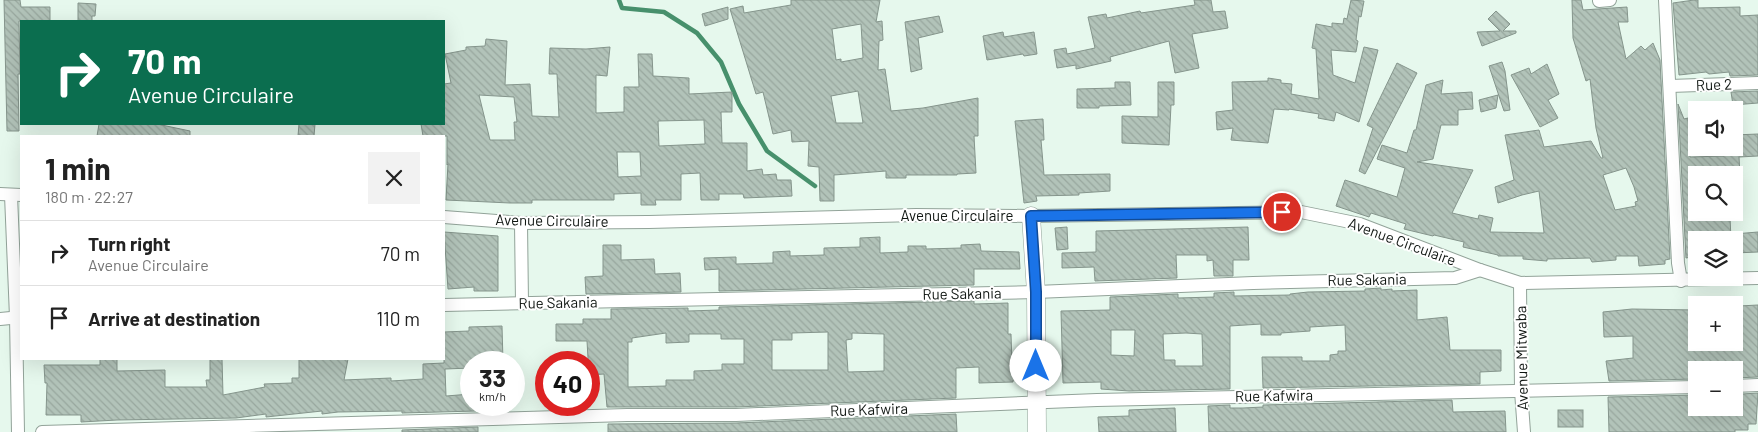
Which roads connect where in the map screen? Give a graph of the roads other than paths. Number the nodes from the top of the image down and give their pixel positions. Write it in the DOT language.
graph roads {
  1 [pos="1665,0"];
  2 [pos="1758,83"];
  3 [pos="1670,86"];
  4 [pos="11,195"];
  5 [pos="1031,216"];
  6 [pos="445,217"];
  7 [pos="522,223"];
  8 [pos="1480,270"];
  9 [pos="1758,278"];
  10 [pos="1681,281"];
  11 [pos="1520,283"];
  12 [pos="1036,292"];
  13 [pos="522,303"];
  14 [pos="445,305"];
  15 [pos="19,317"];
  16 [pos="0,319"];
  17 [pos="1758,385"];
  18 [pos="1743,386"];
  19 [pos="1688,387"];
  20 [pos="1522,391"];
  21 [pos="1036,402"];
  22 [pos="18,432"];
  23 [pos="42,432"];
  24 [pos="1037,432"];
  25 [pos="1524,432"];
  1 -- 3 [label="street"];
  2 -- 3 [label="street, Rue 2"];
  3 -- 10 [label="street"];
  4 -- 15 [label="street"];
  5 -- 7 [label="street, Avenue Circulaire"];
  5 -- 8 [label="street, Avenue Circulaire"];
  5 -- 12 [label="street"];
  6 -- 7 [label="street, Avenue Circulaire"];
  7 -- 13 [label="street"];
  8 -- 11 [label="street, Avenue Circulaire"];
  8 -- 12 [label="street, Rue Sakania"];
  9 -- 10 [label="street, Avenue Circulaire"];
  10 -- 11 [label="street, Avenue Circulaire"];
  11 -- 20 [label="street, Avenue Mitwaba"];
  12 -- 13 [label="street, Rue Sakania"];
  12 -- 21 [label="street"];
  13 -- 14 [label="street, Rue Sakania"];
  15 -- 16 [label="street"];
  15 -- 22 [label="street"];
  17 -- 18 [label="street"];
  19 -- 20 [label="street, Rue Kafwira"];
  20 -- 21 [label="street, Rue Kafwira"];
  20 -- 25 [label="street, Avenue Mitwaba"];
  21 -- 23 [label="street, Rue Kafwira"];
  21 -- 24 [label="street"];
}
